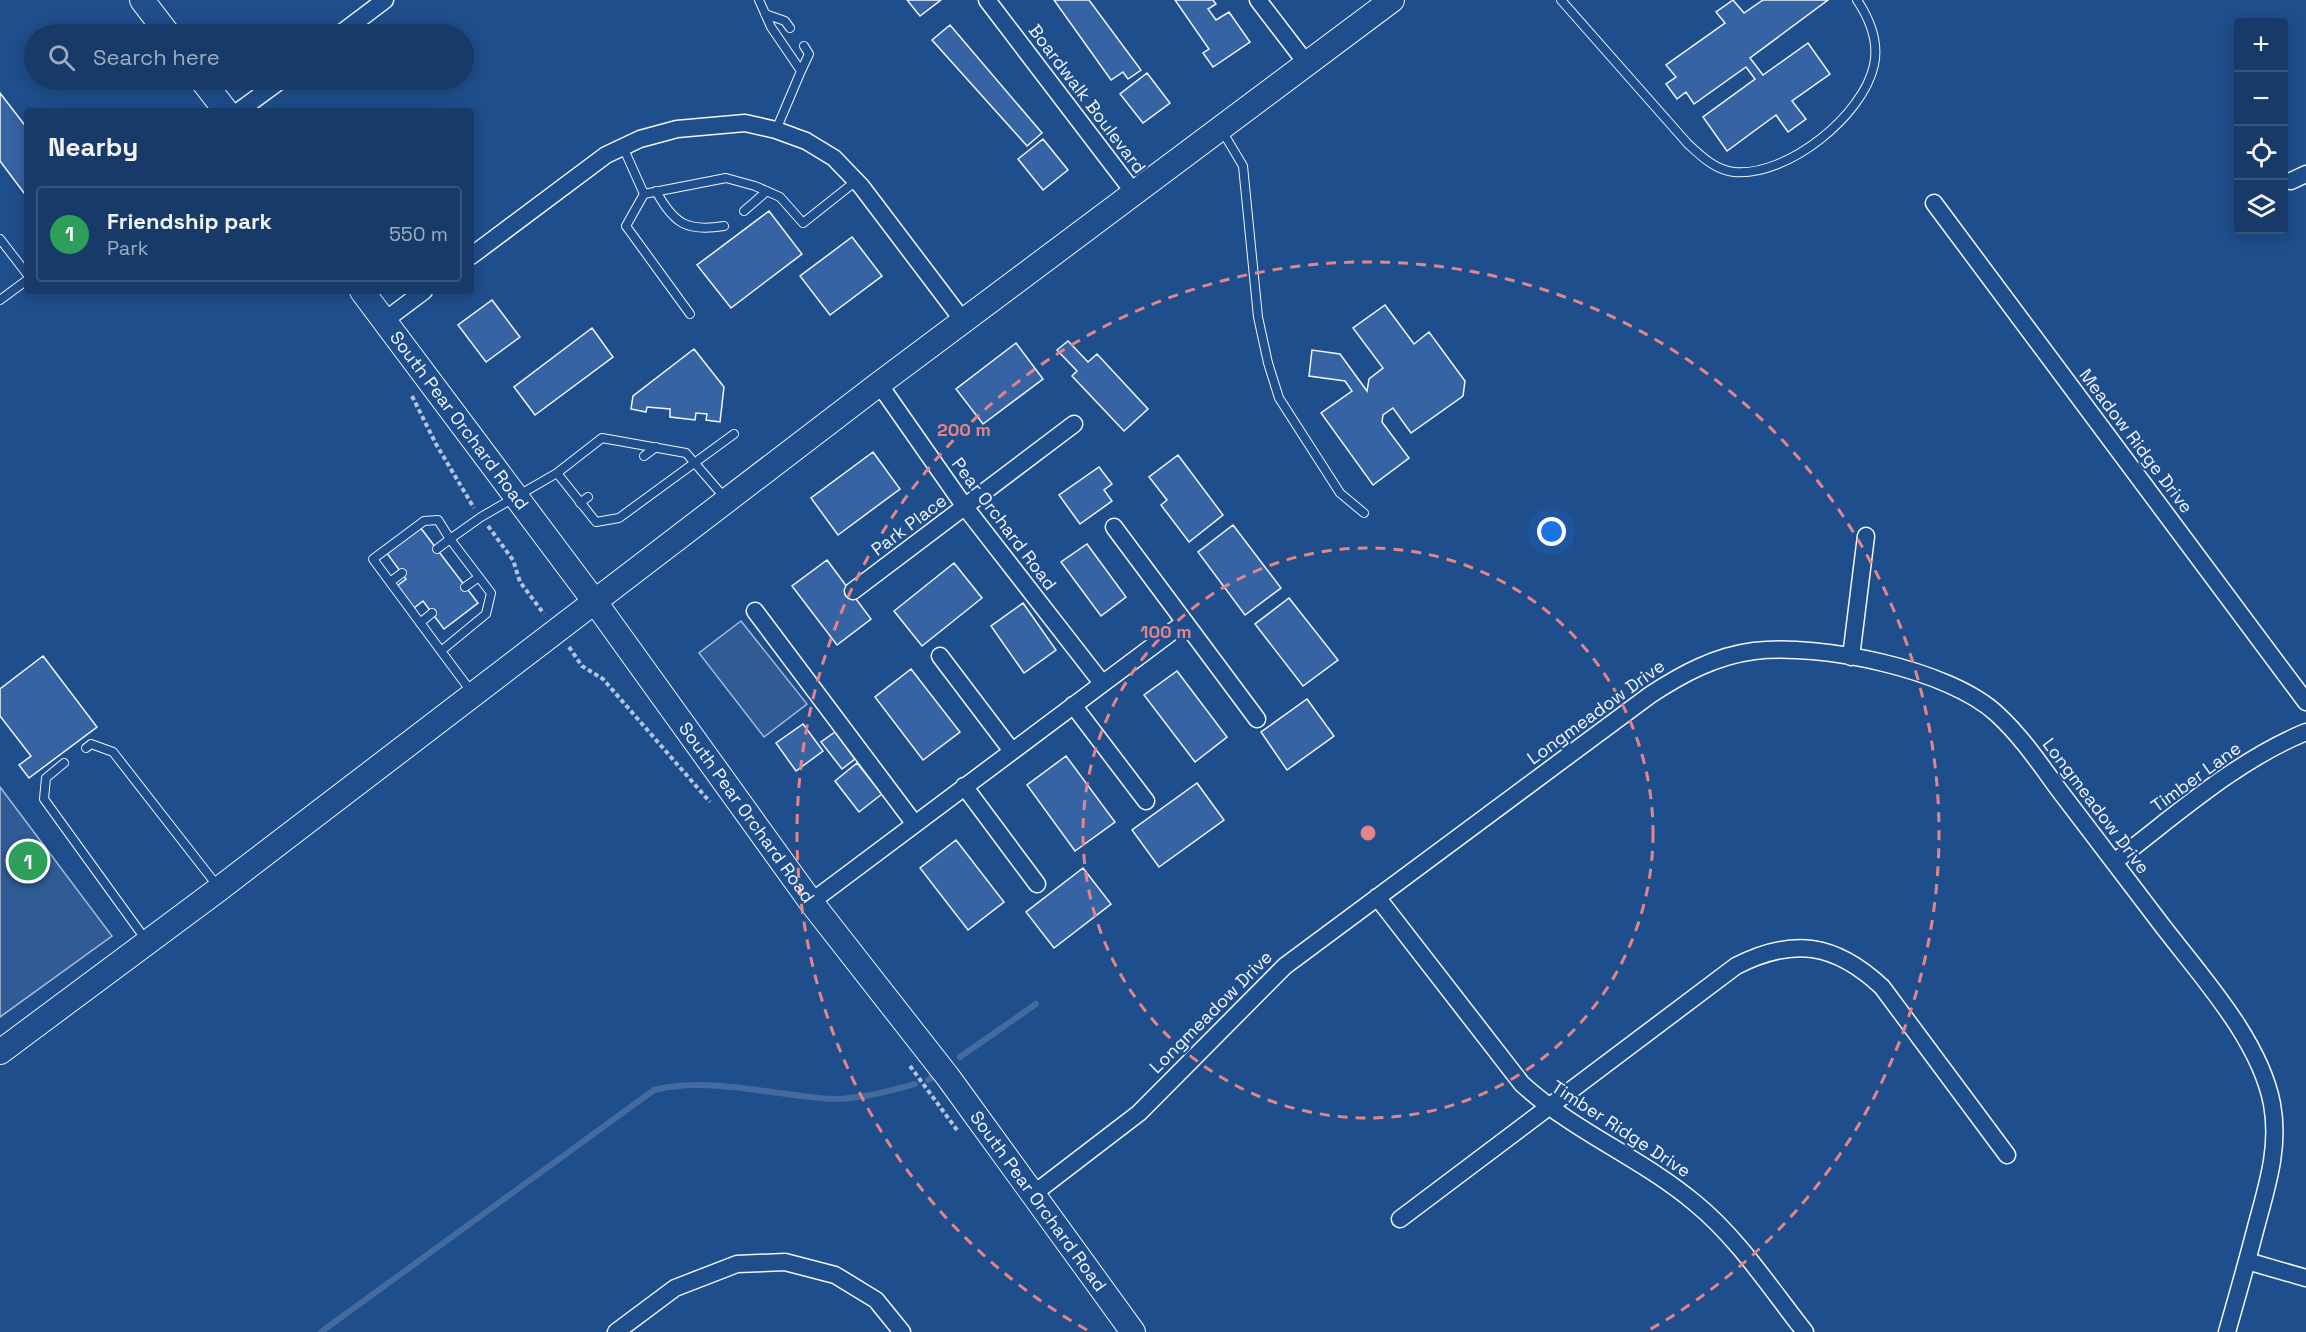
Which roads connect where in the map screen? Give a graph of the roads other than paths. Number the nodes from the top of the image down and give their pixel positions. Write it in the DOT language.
graph roads {
  1 [pos="142,0"];
  2 [pos="385,0"];
  3 [pos="759,0"];
  4 [pos="987,0"];
  5 [pos="1258,0"];
  6 [pos="1392,0"];
  7 [pos="1562,0"];
  8 [pos="1857,0"];
  9 [pos="765,14"];
  10 [pos="160,24"];
  11 [pos="353,24"];
  12 [pos="790,28"];
  13 [pos="804,46"];
  14 [pos="1307,64"];
  15 [pos="801,71"];
  16 [pos="210,90"];
  17 [pos="267,90"];
  18 [pos="224,108"];
  19 [pos="243,108"];
  20 [pos="1221,129"];
  21 [pos="776,130"];
  22 [pos="622,147"];
  23 [pos="856,182"];
  24 [pos="656,191"];
  25 [pos="767,191"];
  26 [pos="644,194"];
  27 [pos="1135,194"];
  28 [pos="1934,203"];
  29 [pos="744,211"];
  30 [pos="724,226"];
  31 [pos="0,239"];
  32 [pos="474,254"];
  33 [pos="24,270"];
  34 [pos="24,282"];
  35 [pos="364,294"];
  36 [pos="420,294"];
  37 [pos="0,300"];
  38 [pos="690,314"];
  39 [pos="384,321"];
  40 [pos="964,322"];
  41 [pos="879,384"];
  42 [pos="1074,424"];
  43 [pos="734,434"];
  44 [pos="656,447"];
  45 [pos="644,456"];
  46 [pos="696,463"];
  47 [pos="556,473"];
  48 [pos="516,497"];
  49 [pos="588,497"];
  50 [pos="728,500"];
  51 [pos="580,503"];
  52 [pos="965,507"];
  53 [pos="1364,513"];
  54 [pos="1114,527"];
  55 [pos="1866,536"];
  56 [pos="450,539"];
  57 [pos="436,549"];
  58 [pos="402,573"];
  59 [pos="479,577"];
  60 [pos="390,582"];
  61 [pos="465,587"];
  62 [pos="853,591"];
  63 [pos="595,602"];
  64 [pos="754,611"];
  65 [pos="432,613"];
  66 [pos="420,622"];
  67 [pos="1185,622"];
  68 [pos="441,651"];
  69 [pos="940,656"];
  70 [pos="1851,657"];
  71 [pos="1102,683"];
  72 [pos="474,694"];
  73 [pos="2306,702"];
  74 [pos="1074,705"];
  75 [pos="1257,719"];
  76 [pos="2306,732"];
  77 [pos="86,748"];
  78 [pos="1012,751"];
  79 [pos="64,764"];
  80 [pos="964,786"];
  81 [pos="1146,801"];
  82 [pos="914,824"];
  83 [pos="2114,862"];
  84 [pos="1037,884"];
  85 [pos="219,889"];
  86 [pos="1377,897"];
  87 [pos="811,902"];
  88 [pos="148,942"];
  89 [pos="0,1052"];
  90 [pos="1546,1106"];
  91 [pos="2007,1155"];
  92 [pos="1032,1195"];
  93 [pos="1400,1219"];
  94 [pos="2247,1261"];
  95 [pos="2306,1278"];
  96 [pos="616,1332"];
  97 [pos="902,1332"];
  98 [pos="1133,1332"];
  99 [pos="1804,1332"];
  100 [pos="2227,1332"];
  1 -- 10 [label="main road"];
  2 -- 11 [label="street"];
  3 -- 9 [label="lane"];
  4 -- 27 [label="street, Boardwalk Boulevard"];
  5 -- 14 [label="street"];
  6 -- 14 [label="main road"];
  7 -- 8 [label="lane"];
  9 -- 12 [label="lane"];
  9 -- 15 [label="lane"];
  13 -- 15 [label="lane"];
  14 -- 20 [label="main road"];
  15 -- 21 [label="lane"];
  16 -- 18 [label="main road"];
  17 -- 19 [label="street"];
  20 -- 27 [label="main road"];
  20 -- 53 [label="lane"];
  21 -- 22 [label="street"];
  21 -- 23 [label="street"];
  22 -- 26 [label="lane"];
  22 -- 32 [label="street"];
  23 -- 25 [label="lane"];
  23 -- 40 [label="street"];
  24 -- 25 [label="lane"];
  24 -- 26 [label="lane"];
  24 -- 30 [label="lane"];
  25 -- 29 [label="lane"];
  26 -- 38 [label="lane"];
  27 -- 40 [label="main road"];
  28 -- 73 [label="street, Meadow Ridge Drive"];
  31 -- 33 [label="lane"];
  34 -- 37 [label="lane"];
  35 -- 39 [label="main road, South Pear Orchard Road"];
  36 -- 39 [label="street"];
  39 -- 48 [label="main road, South Pear Orchard Road"];
  40 -- 41 [label="main road"];
  41 -- 50 [label="main road"];
  41 -- 52 [label="street, Pear Orchard Road"];
  42 -- 52 [label="street, Park Place"];
  43 -- 46 [label="lane"];
  44 -- 45 [label="lane"];
  44 -- 46 [label="lane"];
  44 -- 47 [label="lane"];
  46 -- 50 [label="lane"];
  46 -- 51 [label="lane"];
  47 -- 48 [label="lane"];
  47 -- 51 [label="lane"];
  48 -- 56 [label="lane"];
  48 -- 63 [label="main road, South Pear Orchard Road"];
  49 -- 51 [label="lane"];
  50 -- 63 [label="main road"];
  52 -- 62 [label="street, Park Place"];
  52 -- 71 [label="street, Pear Orchard Road"];
  54 -- 67 [label="street"];
  55 -- 70 [label="street"];
  56 -- 57 [label="lane"];
  56 -- 59 [label="lane"];
  56 -- 60 [label="lane"];
  58 -- 60 [label="lane"];
  59 -- 61 [label="lane"];
  59 -- 68 [label="lane"];
  60 -- 66 [label="lane"];
  63 -- 72 [label="main road"];
  63 -- 87 [label="main road, South Pear Orchard Road"];
  64 -- 82 [label="street"];
  65 -- 66 [label="lane"];
  66 -- 68 [label="lane"];
  67 -- 71 [label="street"];
  67 -- 75 [label="street"];
  68 -- 72 [label="lane"];
  69 -- 78 [label="street"];
  70 -- 83 [label="street, Longmeadow Drive"];
  70 -- 86 [label="street, Longmeadow Drive"];
  71 -- 74 [label="street"];
  72 -- 85 [label="main road"];
  74 -- 78 [label="street"];
  74 -- 81 [label="street"];
  76 -- 83 [label="street, Timber Lane"];
  77 -- 85 [label="lane"];
  78 -- 80 [label="street"];
  79 -- 88 [label="lane"];
  80 -- 82 [label="street"];
  80 -- 84 [label="street"];
  82 -- 87 [label="street"];
  83 -- 94 [label="street, Longmeadow Drive"];
  85 -- 88 [label="main road"];
  86 -- 90 [label="street, Timber Ridge Drive"];
  86 -- 92 [label="street, Longmeadow Drive"];
  87 -- 92 [label="main road, South Pear Orchard Road"];
  88 -- 89 [label="main road"];
  90 -- 91 [label="street"];
  90 -- 93 [label="street"];
  90 -- 99 [label="street, Timber Ridge Drive"];
  92 -- 98 [label="main road, South Pear Orchard Road"];
  94 -- 95 [label="street"];
  94 -- 100 [label="street, Longmeadow Drive"];
  96 -- 97 [label="street"];
}
